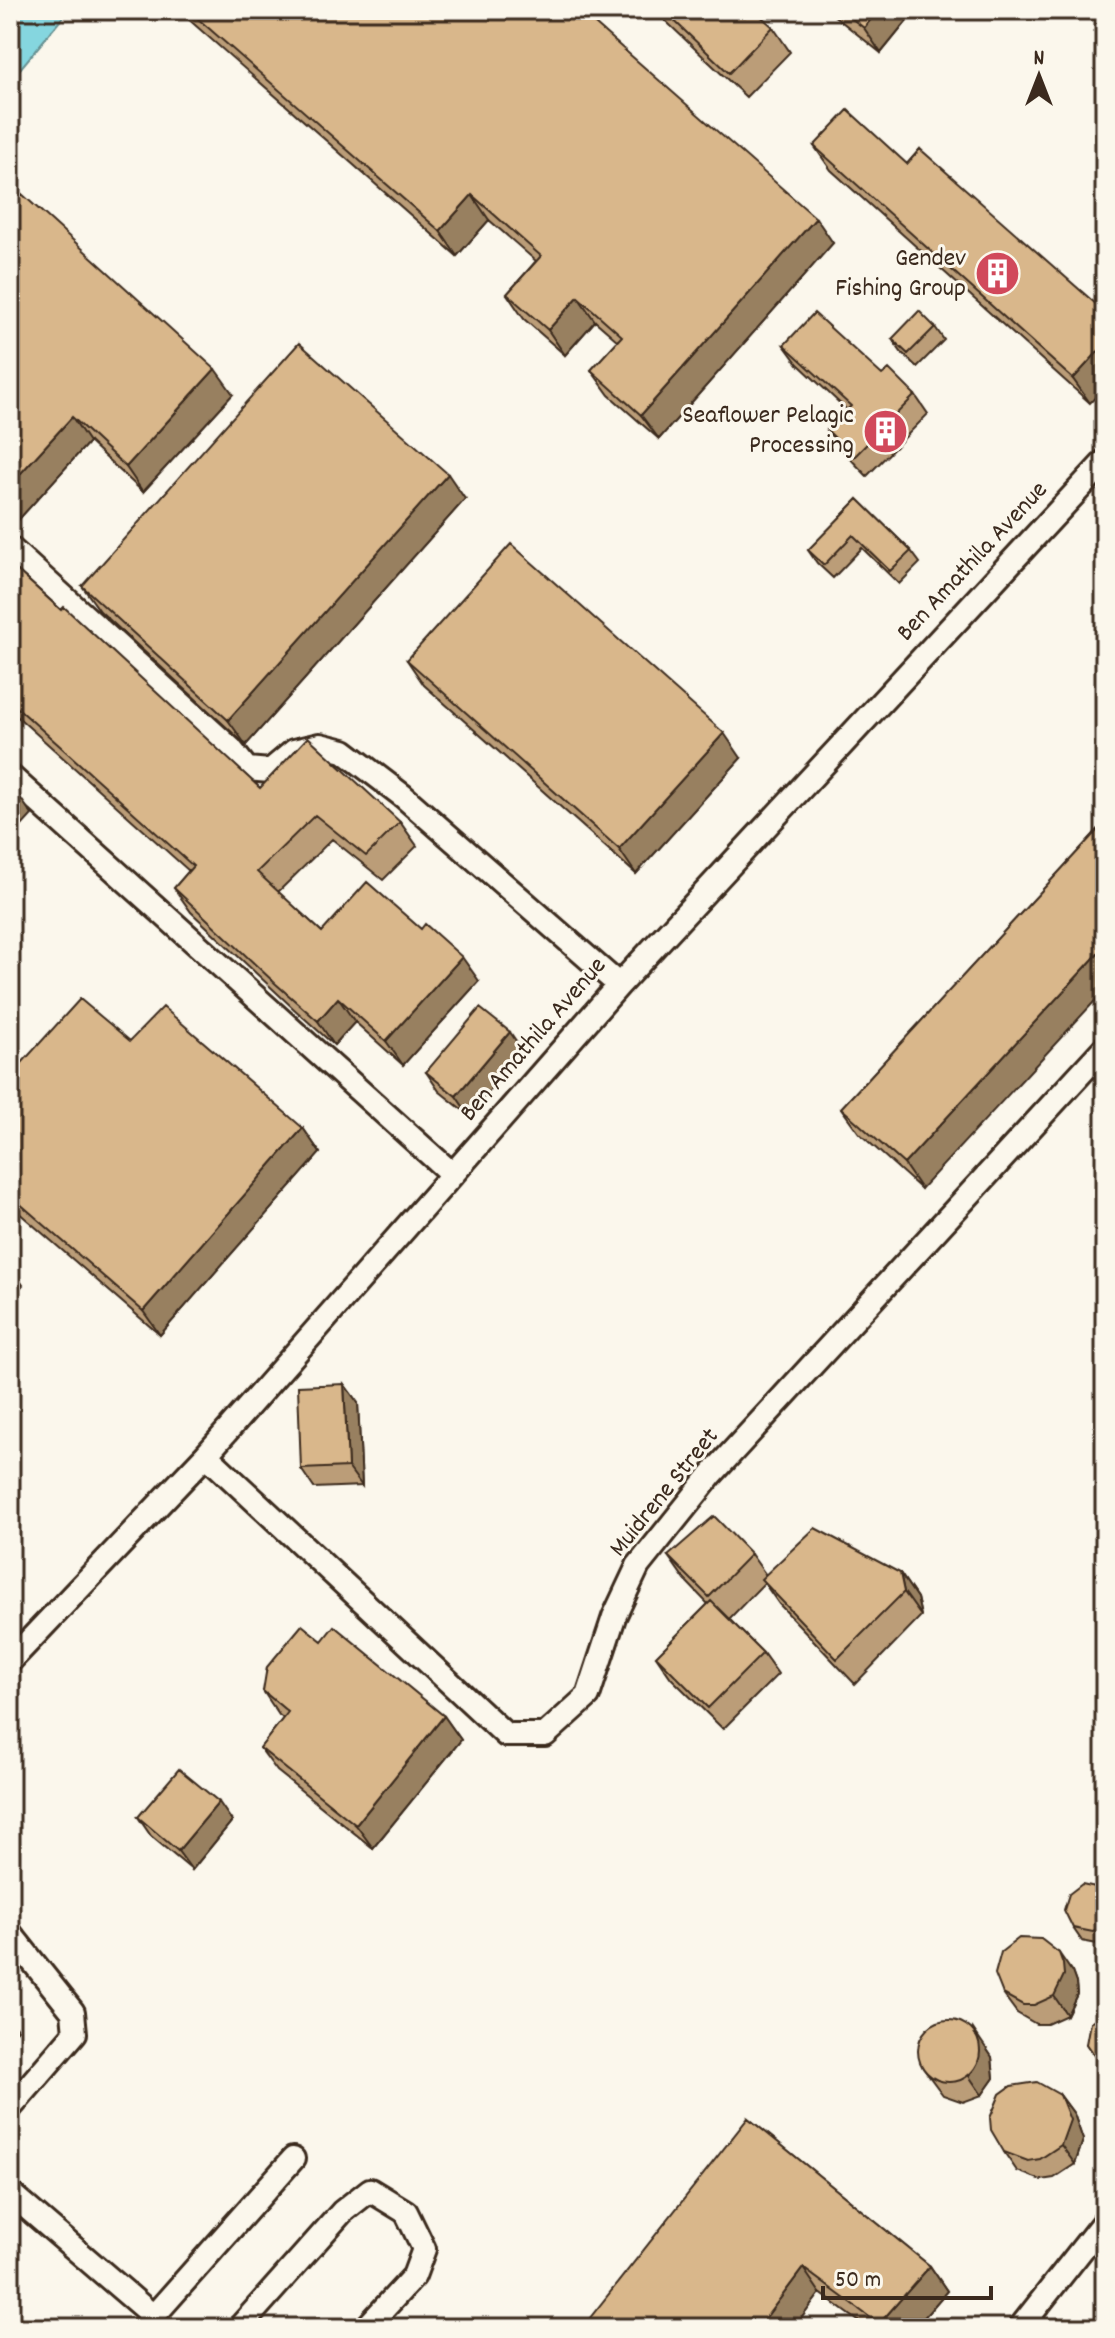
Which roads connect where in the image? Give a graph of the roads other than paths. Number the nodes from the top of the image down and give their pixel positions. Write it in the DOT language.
graph roads {
  1 [pos="1105,461"];
  2 [pos="10,548"];
  3 [pos="10,776"];
  4 [pos="619,985"];
  5 [pos="1105,1047"];
  6 [pos="452,1174"];
  7 [pos="206,1455"];
  8 [pos="10,1661"];
  9 [pos="10,1933"];
  10 [pos="10,2108"];
  11 [pos="293,2159"];
  12 [pos="10,2193"];
  13 [pos="1105,2220"];
  14 [pos="148,2322"];
  15 [pos="239,2328"];
  16 [pos="366,2328"];
  17 [pos="1020,2328"];
  1 -- 4 [label="street, Ben Amathila Avenue"];
  2 -- 4 [label="street"];
  3 -- 6 [label="street"];
  4 -- 6 [label="street, Ben Amathila Avenue"];
  5 -- 7 [label="street, Muidrene Street"];
  6 -- 7 [label="street, Ben Amathila Avenue"];
  7 -- 8 [label="street, Ben Amathila Avenue"];
  9 -- 10 [label="street"];
  11 -- 14 [label="street"];
  12 -- 14 [label="street"];
  13 -- 17 [label="street"];
  15 -- 16 [label="street"];
}
